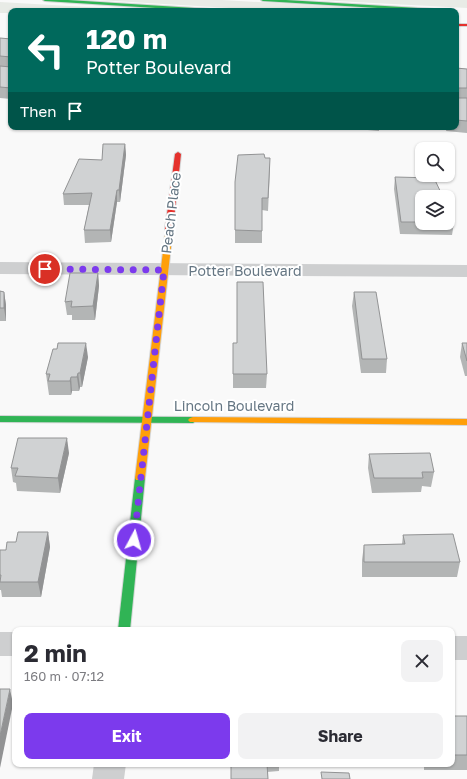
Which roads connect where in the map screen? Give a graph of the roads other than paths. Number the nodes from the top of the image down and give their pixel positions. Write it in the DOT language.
graph roads {
  1 [pos="45,0"];
  2 [pos="262,0"];
  3 [pos="177,8"];
  4 [pos="399,8"];
  5 [pos="178,154"];
  6 [pos="0,268"];
  7 [pos="164,270"];
  8 [pos="467,271"];
  9 [pos="0,419"];
  10 [pos="146,419"];
  11 [pos="467,422"];
  12 [pos="124,627"];
  13 [pos="0,644"];
  14 [pos="12,644"];
  15 [pos="455,648"];
  16 [pos="467,648"];
  17 [pos="110,767"];
  18 [pos="108,779"];
  1 -- 3 [label="main road"];
  2 -- 4 [label="main road"];
  5 -- 7 [label="main road, Peach Place"];
  6 -- 7 [label="street, Potter Boulevard"];
  7 -- 8 [label="street, Potter Boulevard"];
  7 -- 10 [label="main road, Peach Place"];
  9 -- 10 [label="main road, Lincoln Boulevard"];
  10 -- 11 [label="main road, Lincoln Boulevard"];
  10 -- 12 [label="main road, Peach Place"];
  13 -- 14 [label="street"];
  15 -- 16 [label="street"];
  17 -- 18 [label="street"];
}
